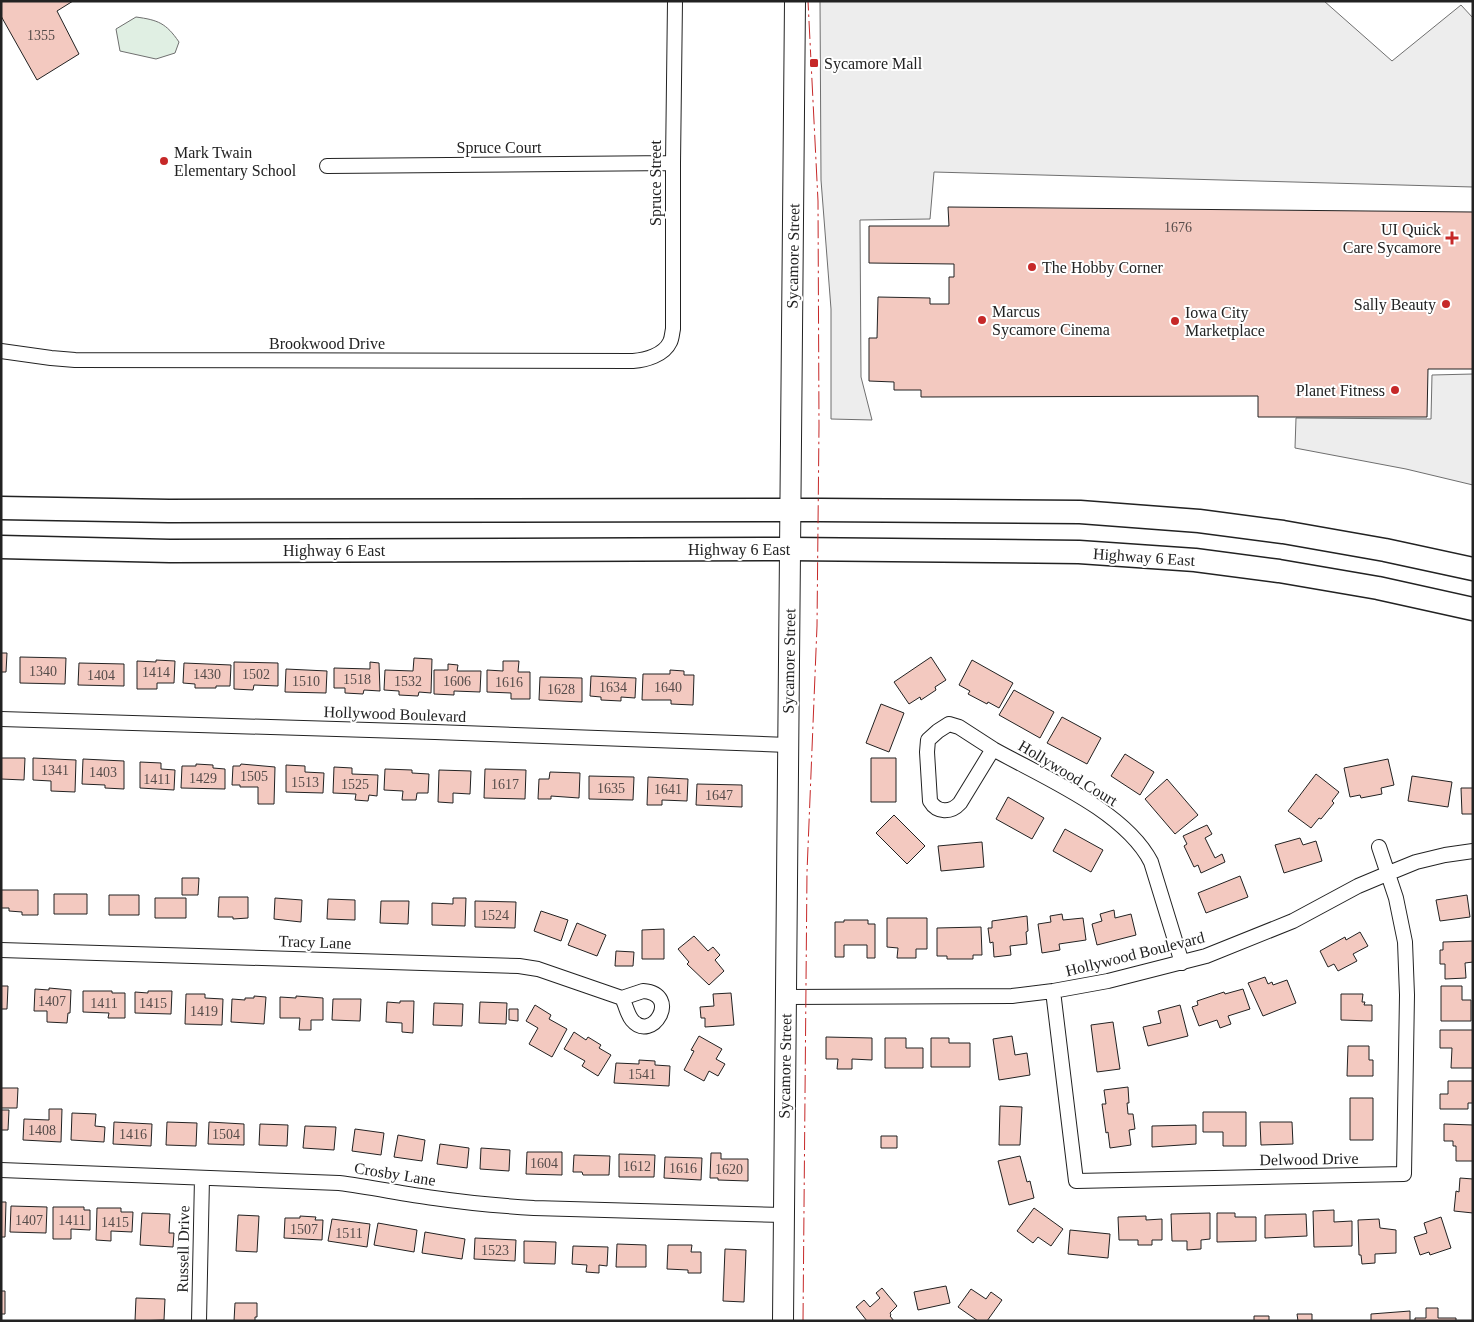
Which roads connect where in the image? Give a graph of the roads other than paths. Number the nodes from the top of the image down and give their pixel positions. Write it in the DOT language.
graph roads {
  1 [pos="675,1"];
  2 [pos="795,1"];
  3 [pos="672,163"];
  4 [pos="327,166"];
  5 [pos="1,351"];
  6 [pos="653,356"];
  7 [pos="1,508"];
  8 [pos="790,510"];
  9 [pos="1,547"];
  10 [pos="790,549"];
  11 [pos="1473,569"];
  12 [pos="1473,609"];
  13 [pos="1,719"];
  14 [pos="788,745"];
  15 [pos="993,749"];
  16 [pos="1379,847"];
  17 [pos="1473,851"];
  18 [pos="1388,873"];
  19 [pos="1,950"];
  20 [pos="1182,963"];
  21 [pos="1052,991"];
  22 [pos="786,997"];
  23 [pos="622,998"];
  24 [pos="1,1170"];
  25 [pos="202,1178"];
  26 [pos="784,1215"];
  27 [pos="199,1321"];
  28 [pos="783,1321"];
  1 -- 3 [label="street, Spruce Street"];
  2 -- 8 [label="street, Sycamore Street"];
  3 -- 4 [label="street, Spruce Court"];
  3 -- 6 [label="street, Spruce Street"];
  5 -- 6 [label="street, Brookwood Drive"];
  7 -- 8 [label="main road"];
  8 -- 10 [label="street, Sycamore Street"];
  8 -- 11 [label="main road"];
  9 -- 10 [label="main road, Highway 6 East"];
  10 -- 12 [label="main road, Highway 6 East"];
  10 -- 14 [label="street, Sycamore Street"];
  13 -- 14 [label="street, Hollywood Boulevard"];
  14 -- 22 [label="street, Sycamore Street"];
  15 -- 15 [label="street, Hollywood Court"];
  15 -- 20 [label="street, Hollywood Court"];
  16 -- 18 [label="street, Delwood Drive"];
  17 -- 18 [label="street, Hollywood Boulevard"];
  18 -- 20 [label="street, Hollywood Boulevard"];
  18 -- 21 [label="street, Delwood Drive"];
  19 -- 23 [label="street, Tracy Lane"];
  20 -- 21 [label="street, Hollywood Boulevard"];
  21 -- 22 [label="street, Hollywood Boulevard"];
  22 -- 26 [label="street, Sycamore Street"];
  24 -- 25 [label="street, Crosby Lane"];
  25 -- 26 [label="street, Crosby Lane"];
  25 -- 27 [label="street, Russell Drive"];
  26 -- 28 [label="street, Sycamore Street"];
}
